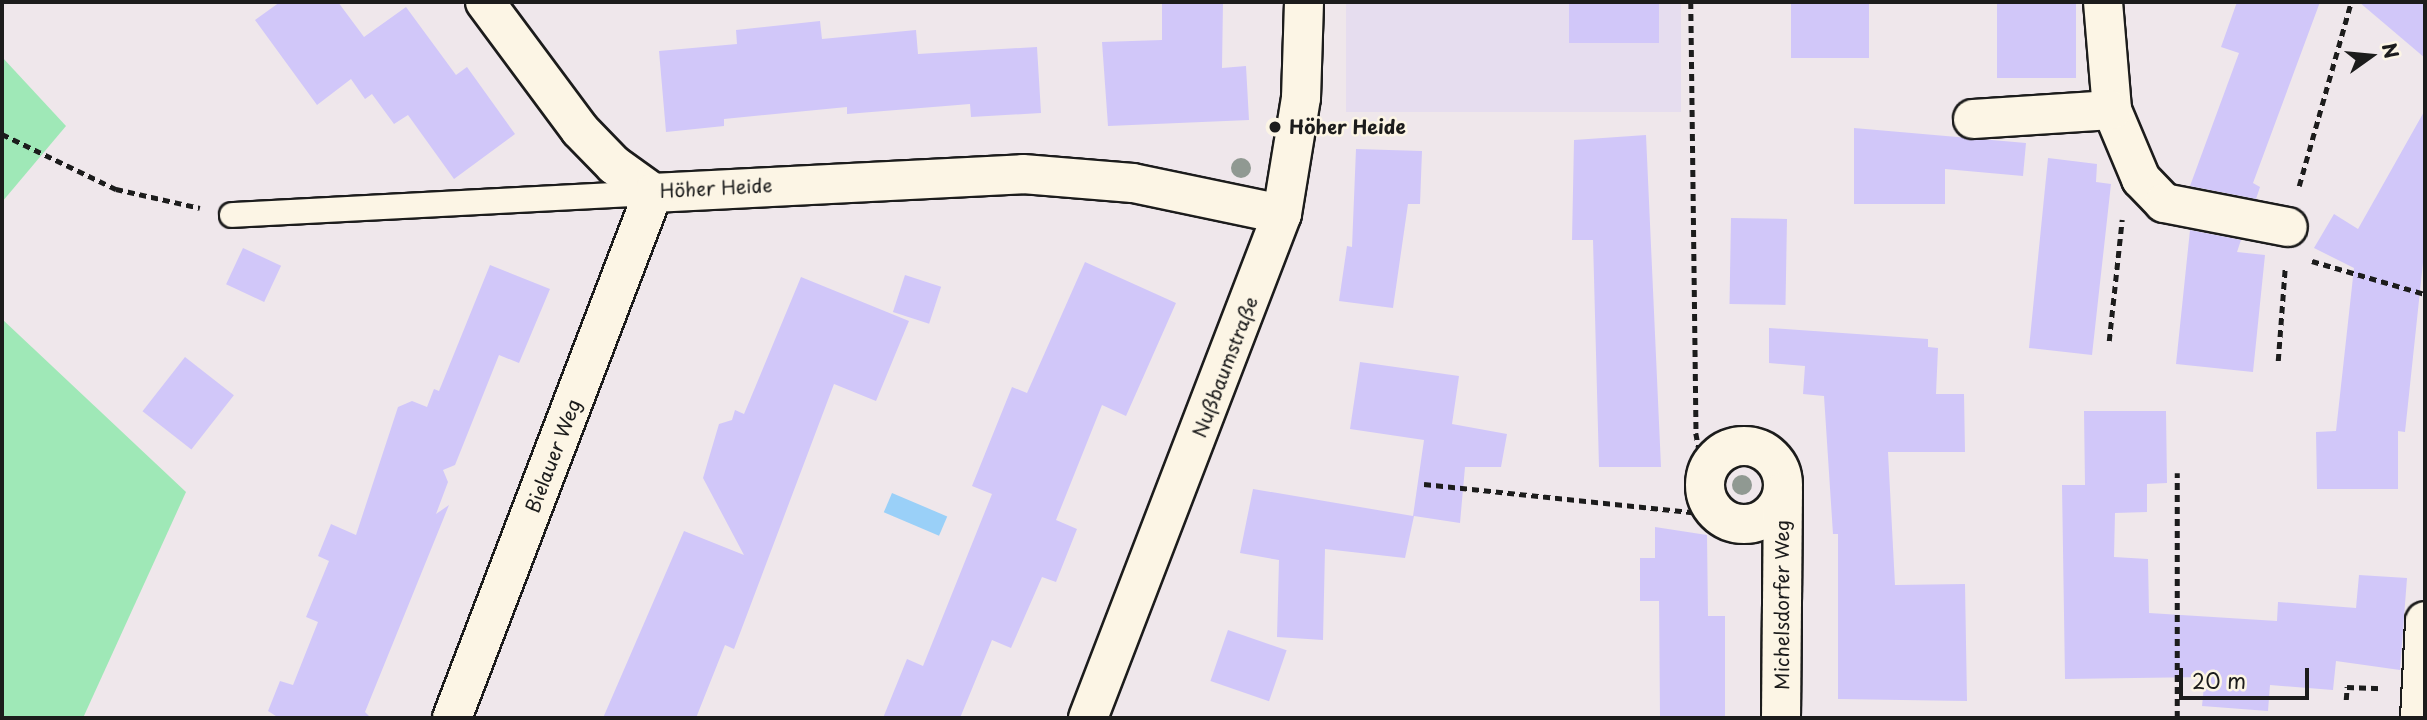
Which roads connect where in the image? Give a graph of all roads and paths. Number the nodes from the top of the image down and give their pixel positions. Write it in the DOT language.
graph roads {
  1 [pos="485,2"];
  2 [pos="1304,2"];
  3 [pos="1691,2"];
  4 [pos="2103,2"];
  5 [pos="2350,2"];
  6 [pos="2112,110"];
  7 [pos="1973,119"];
  8 [pos="2,134"];
  9 [pos="2141,179"];
  10 [pos="653,193"];
  11 [pos="1282,214"];
  12 [pos="232,215"];
  13 [pos="2288,240"];
  14 [pos="2425,294"];
  15 [pos="2109,341"];
  16 [pos="2278,360"];
  17 [pos="2177,474"];
  18 [pos="1424,484"];
  19 [pos="1783,492"];
  20 [pos="1712,498"];
  21 [pos="2425,621"];
  22 [pos="2347,687"];
  23 [pos="2346,700"];
  24 [pos="452,718"];
  25 [pos="1088,718"];
  26 [pos="1781,718"];
  27 [pos="2177,718"];
  28 [pos="2420,718"];
  1 -- 10 [label="street, Höher Heide"];
  2 -- 11 [label="street, Nußbaumstraße"];
  3 -- 20 [label="path"];
  4 -- 6 [label="street"];
  5 -- 13 [label="path"];
  6 -- 7 [label="street"];
  6 -- 9 [label="street"];
  8 -- 12 [label="path"];
  9 -- 13 [label="street"];
  9 -- 15 [label="path"];
  10 -- 11 [label="street, Höher Heide"];
  10 -- 12 [label="lane"];
  10 -- 24 [label="street, Bielauer Weg"];
  11 -- 25 [label="street, Nußbaumstraße"];
  13 -- 14 [label="path"];
  13 -- 16 [label="path"];
  17 -- 27 [label="path"];
  18 -- 20 [label="path"];
  19 -- 20 [label="street"];
  19 -- 20 [label="street"];
  19 -- 26 [label="street, Michelsdorfer Weg"];
  21 -- 28 [label="street"];
  22 -- 23 [label="path"];
}
